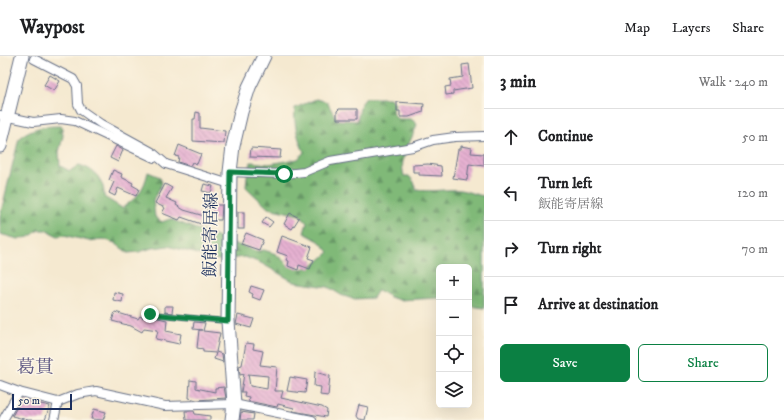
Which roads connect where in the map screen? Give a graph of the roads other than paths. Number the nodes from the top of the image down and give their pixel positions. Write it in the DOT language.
graph roads {
  1 [pos="264,56"];
  2 [pos="28,58"];
  3 [pos="3,116"];
  4 [pos="484,136"];
  5 [pos="0,146"];
  6 [pos="166,164"];
  7 [pos="230,178"];
  8 [pos="150,314"];
  9 [pos="228,321"];
  10 [pos="0,384"];
  11 [pos="19,392"];
  12 [pos="58,402"];
  13 [pos="234,404"];
  14 [pos="6,419"];
  15 [pos="54,420"];
  16 [pos="232,420"];
  17 [pos="312,420"];
  1 -- 7 [label="main road, 飯能寄居線"];
  2 -- 3 [label="main road"];
  2 -- 6 [label="street"];
  3 -- 5 [label="main road"];
  3 -- 6 [label="street"];
  4 -- 7 [label="street"];
  6 -- 7 [label="street"];
  7 -- 9 [label="main road, 飯能寄居線"];
  8 -- 9 [label="lane"];
  9 -- 13 [label="main road, 飯能寄居線"];
  10 -- 11 [label="street"];
  11 -- 12 [label="street"];
  11 -- 14 [label="street"];
  12 -- 13 [label="street"];
  12 -- 15 [label="street"];
  13 -- 16 [label="main road, 飯能寄居線"];
  13 -- 17 [label="street"];
}
